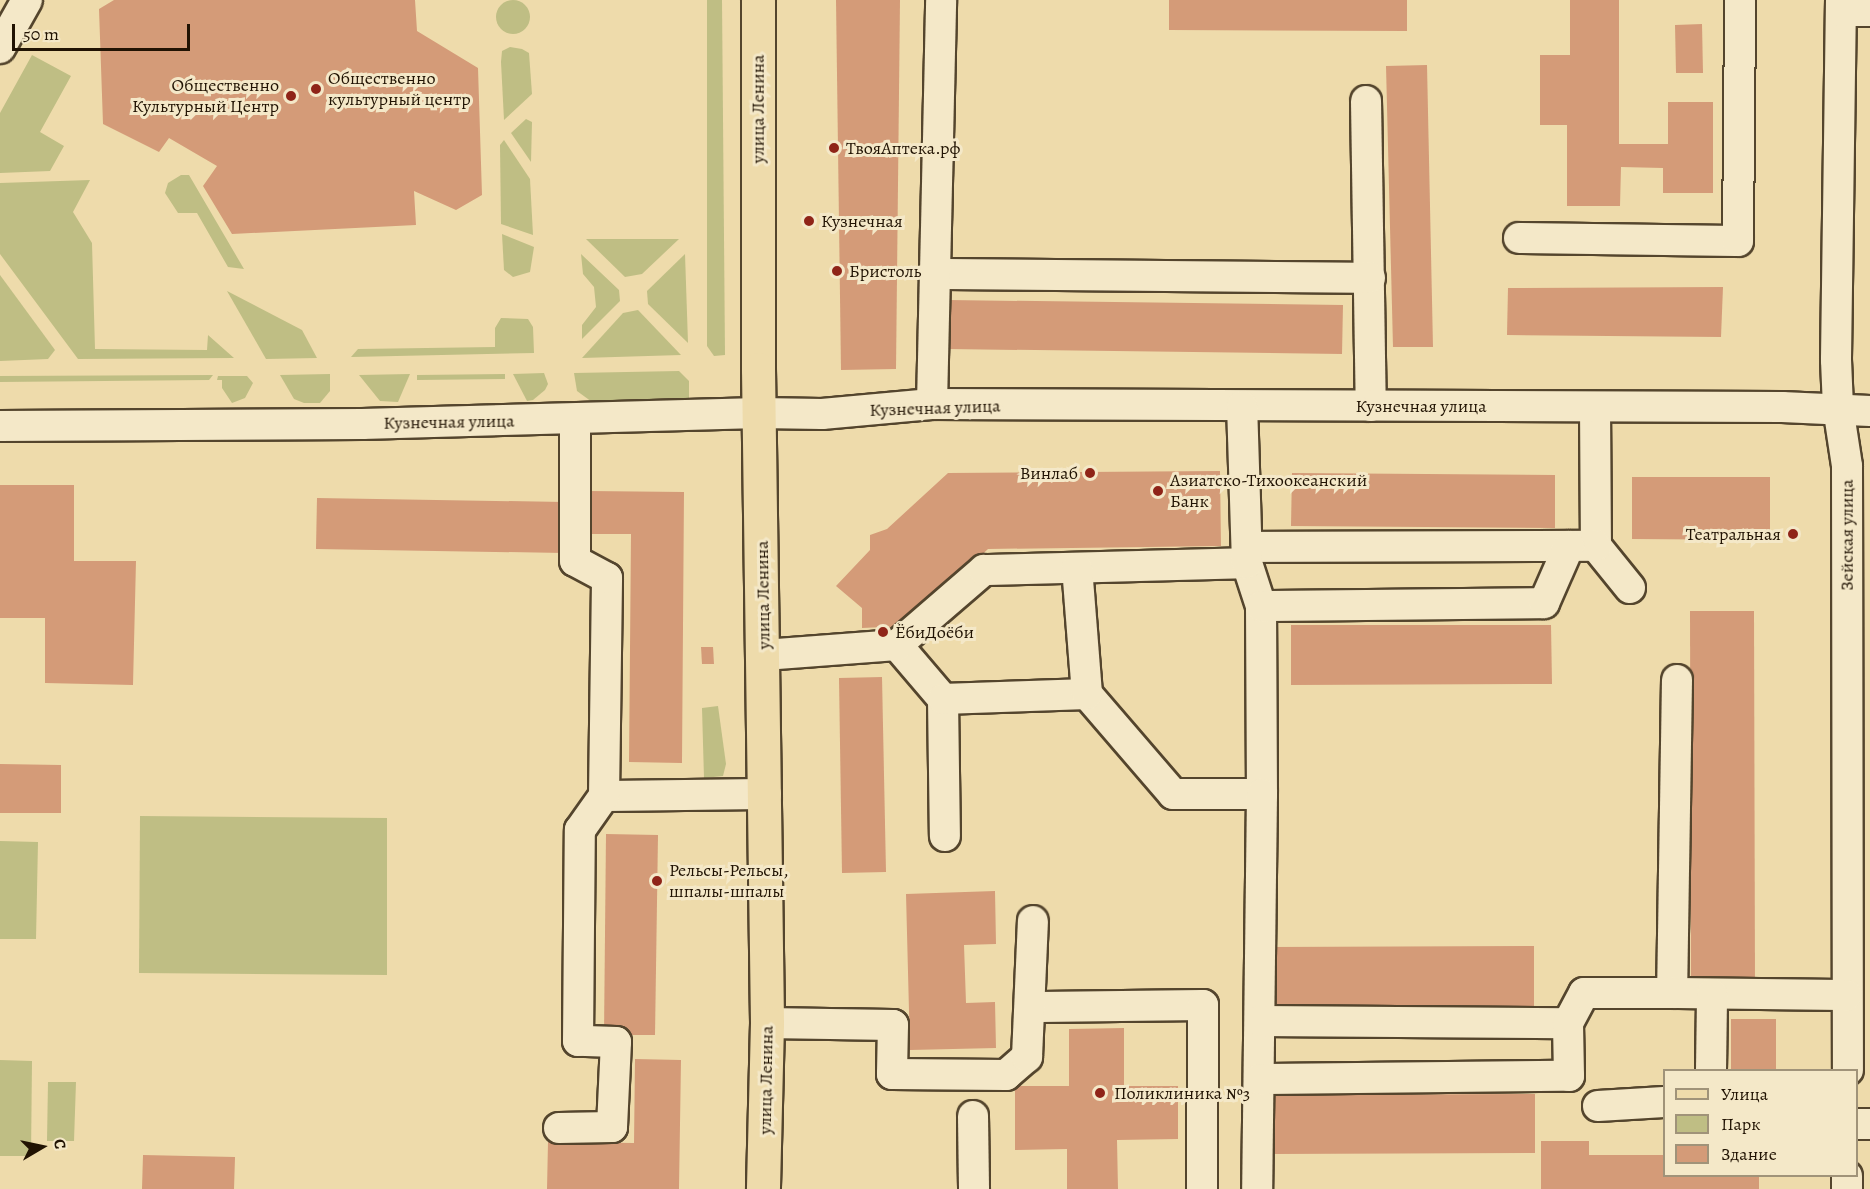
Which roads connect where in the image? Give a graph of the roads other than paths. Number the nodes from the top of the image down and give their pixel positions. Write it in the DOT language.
graph roads {
  1 [pos="27,0"];
  2 [pos="758,0"];
  3 [pos="941,0"];
  4 [pos="1740,0"];
  5 [pos="1841,6"];
  6 [pos="1870,11"];
  7 [pos="0,48"];
  8 [pos="1366,101"];
  9 [pos="1519,238"];
  10 [pos="934,274"];
  11 [pos="1370,278"];
  12 [pos="932,404"];
  13 [pos="1242,406"];
  14 [pos="1371,406"];
  15 [pos="1595,407"];
  16 [pos="1838,407"];
  17 [pos="1870,411"];
  18 [pos="759,413"];
  19 [pos="575,419"];
  20 [pos="0,426"];
  21 [pos="1582,546"];
  22 [pos="1247,555"];
  23 [pos="1077,568"];
  24 [pos="1630,588"];
  25 [pos="1261,606"];
  26 [pos="1859,619"];
  27 [pos="897,645"];
  28 [pos="764,655"];
  29 [pos="1677,680"];
  30 [pos="1088,694"];
  31 [pos="943,699"];
  32 [pos="766,794"];
  33 [pos="1262,794"];
  34 [pos="604,796"];
  35 [pos="945,836"];
  36 [pos="1033,921"];
  37 [pos="1672,993"];
  38 [pos="1712,994"];
  39 [pos="1847,995"];
  40 [pos="1040,1007"];
  41 [pos="1260,1021"];
  42 [pos="767,1023"];
  43 [pos="1569,1023"];
  44 [pos="1711,1069"];
  45 [pos="1848,1069"];
  46 [pos="1259,1079"];
  47 [pos="1663,1102"];
  48 [pos="1598,1106"];
  49 [pos="973,1116"];
  50 [pos="559,1128"];
  51 [pos="763,1189"];
  52 [pos="974,1189"];
  53 [pos="1202,1189"];
  54 [pos="1257,1189"];
  1 -- 7 [label="street"];
  2 -- 18 [label="main road, улица Ленина"];
  3 -- 10 [label="street"];
  4 -- 9 [label="street"];
  5 -- 6 [label="street"];
  5 -- 16 [label="street, Зейская улица"];
  8 -- 11 [label="street"];
  10 -- 11 [label="street"];
  10 -- 12 [label="street"];
  11 -- 14 [label="street"];
  12 -- 13 [label="street, Кузнечная улица"];
  12 -- 18 [label="street, Кузнечная улица"];
  13 -- 14 [label="street, Кузнечная улица"];
  13 -- 22 [label="street"];
  14 -- 15 [label="street, Кузнечная улица"];
  15 -- 16 [label="street, Кузнечная улица"];
  15 -- 21 [label="street"];
  16 -- 17 [label="street, Кузнечная улица"];
  16 -- 26 [label="street, Зейская улица"];
  18 -- 19 [label="street, Кузнечная улица"];
  18 -- 28 [label="main road, улица Ленина"];
  19 -- 20 [label="street, Кузнечная улица"];
  19 -- 34 [label="street"];
  21 -- 22 [label="street"];
  21 -- 24 [label="street"];
  21 -- 25 [label="street"];
  22 -- 23 [label="street"];
  22 -- 25 [label="street"];
  23 -- 27 [label="street"];
  23 -- 30 [label="street"];
  25 -- 33 [label="street"];
  26 -- 39 [label="street, Зейская улица"];
  27 -- 28 [label="street"];
  27 -- 31 [label="street"];
  28 -- 32 [label="main road, улица Ленина"];
  29 -- 37 [label="street"];
  30 -- 31 [label="street"];
  30 -- 33 [label="street"];
  31 -- 35 [label="street"];
  32 -- 34 [label="street"];
  32 -- 42 [label="main road, улица Ленина"];
  33 -- 41 [label="street"];
  34 -- 50 [label="street"];
  36 -- 42 [label="street"];
  37 -- 38 [label="street"];
  37 -- 43 [label="street"];
  38 -- 39 [label="street"];
  38 -- 44 [label="street"];
  39 -- 45 [label="street, Зейская улица"];
  40 -- 53 [label="street"];
  41 -- 43 [label="street"];
  41 -- 46 [label="street"];
  42 -- 51 [label="main road, улица Ленина"];
  43 -- 46 [label="street"];
  46 -- 54 [label="street"];
  47 -- 48 [label="street"];
  49 -- 52 [label="street"];
}
